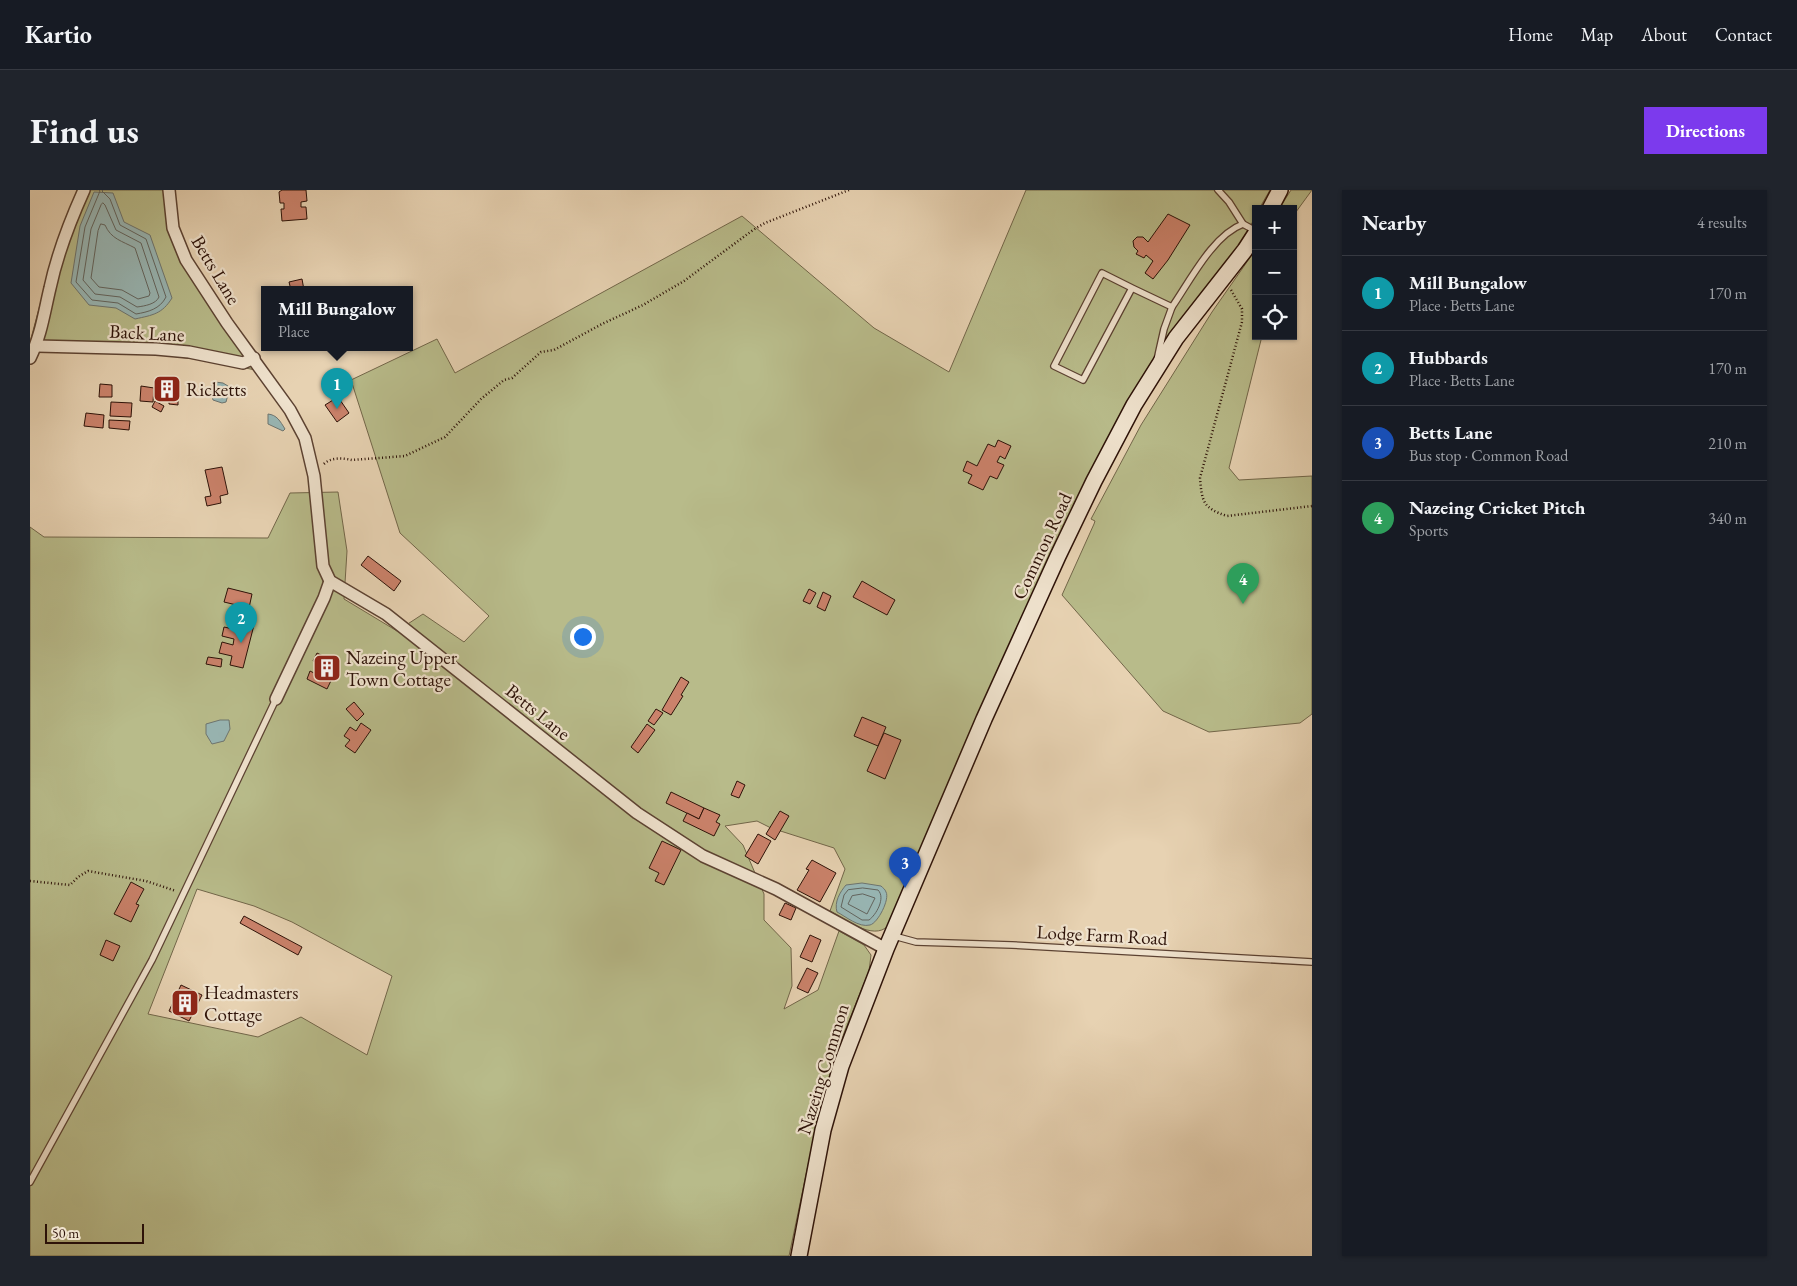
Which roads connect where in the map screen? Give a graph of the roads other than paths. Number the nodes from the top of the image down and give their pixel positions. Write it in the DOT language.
graph roads {
  1 [pos="84,190"];
  2 [pos="169,190"];
  3 [pos="1218,190"];
  4 [pos="1280,190"];
  5 [pos="1272,205"];
  6 [pos="1243,224"];
  7 [pos="1252,230"];
  8 [pos="1252,239"];
  9 [pos="1132,288"];
  10 [pos="1172,307"];
  11 [pos="36,346"];
  12 [pos="30,358"];
  13 [pos="254,358"];
  14 [pos="1156,370"];
  15 [pos="330,581"];
  16 [pos="276,699"];
  17 [pos="906,899"];
  18 [pos="889,942"];
  19 [pos="1312,962"];
  20 [pos="30,1182"];
  21 [pos="799,1256"];
  1 -- 11 [label="street"];
  2 -- 13 [label="street, Betts Lane"];
  3 -- 6 [label="lane"];
  4 -- 5 [label="street"];
  6 -- 7 [label="lane"];
  6 -- 10 [label="lane"];
  8 -- 14 [label="street, Common Road"];
  9 -- 9 [label="lane"];
  9 -- 10 [label="lane"];
  10 -- 14 [label="lane"];
  11 -- 12 [label="street"];
  11 -- 13 [label="street, Back Lane"];
  13 -- 15 [label="street, Betts Lane"];
  14 -- 17 [label="street, Common Road"];
  15 -- 16 [label="street"];
  15 -- 18 [label="street, Betts Lane"];
  16 -- 20 [label="lane"];
  17 -- 18 [label="street, Nazeing Common"];
  18 -- 19 [label="lane, Lodge Farm Road"];
  18 -- 21 [label="street, Nazeing Common"];
}
